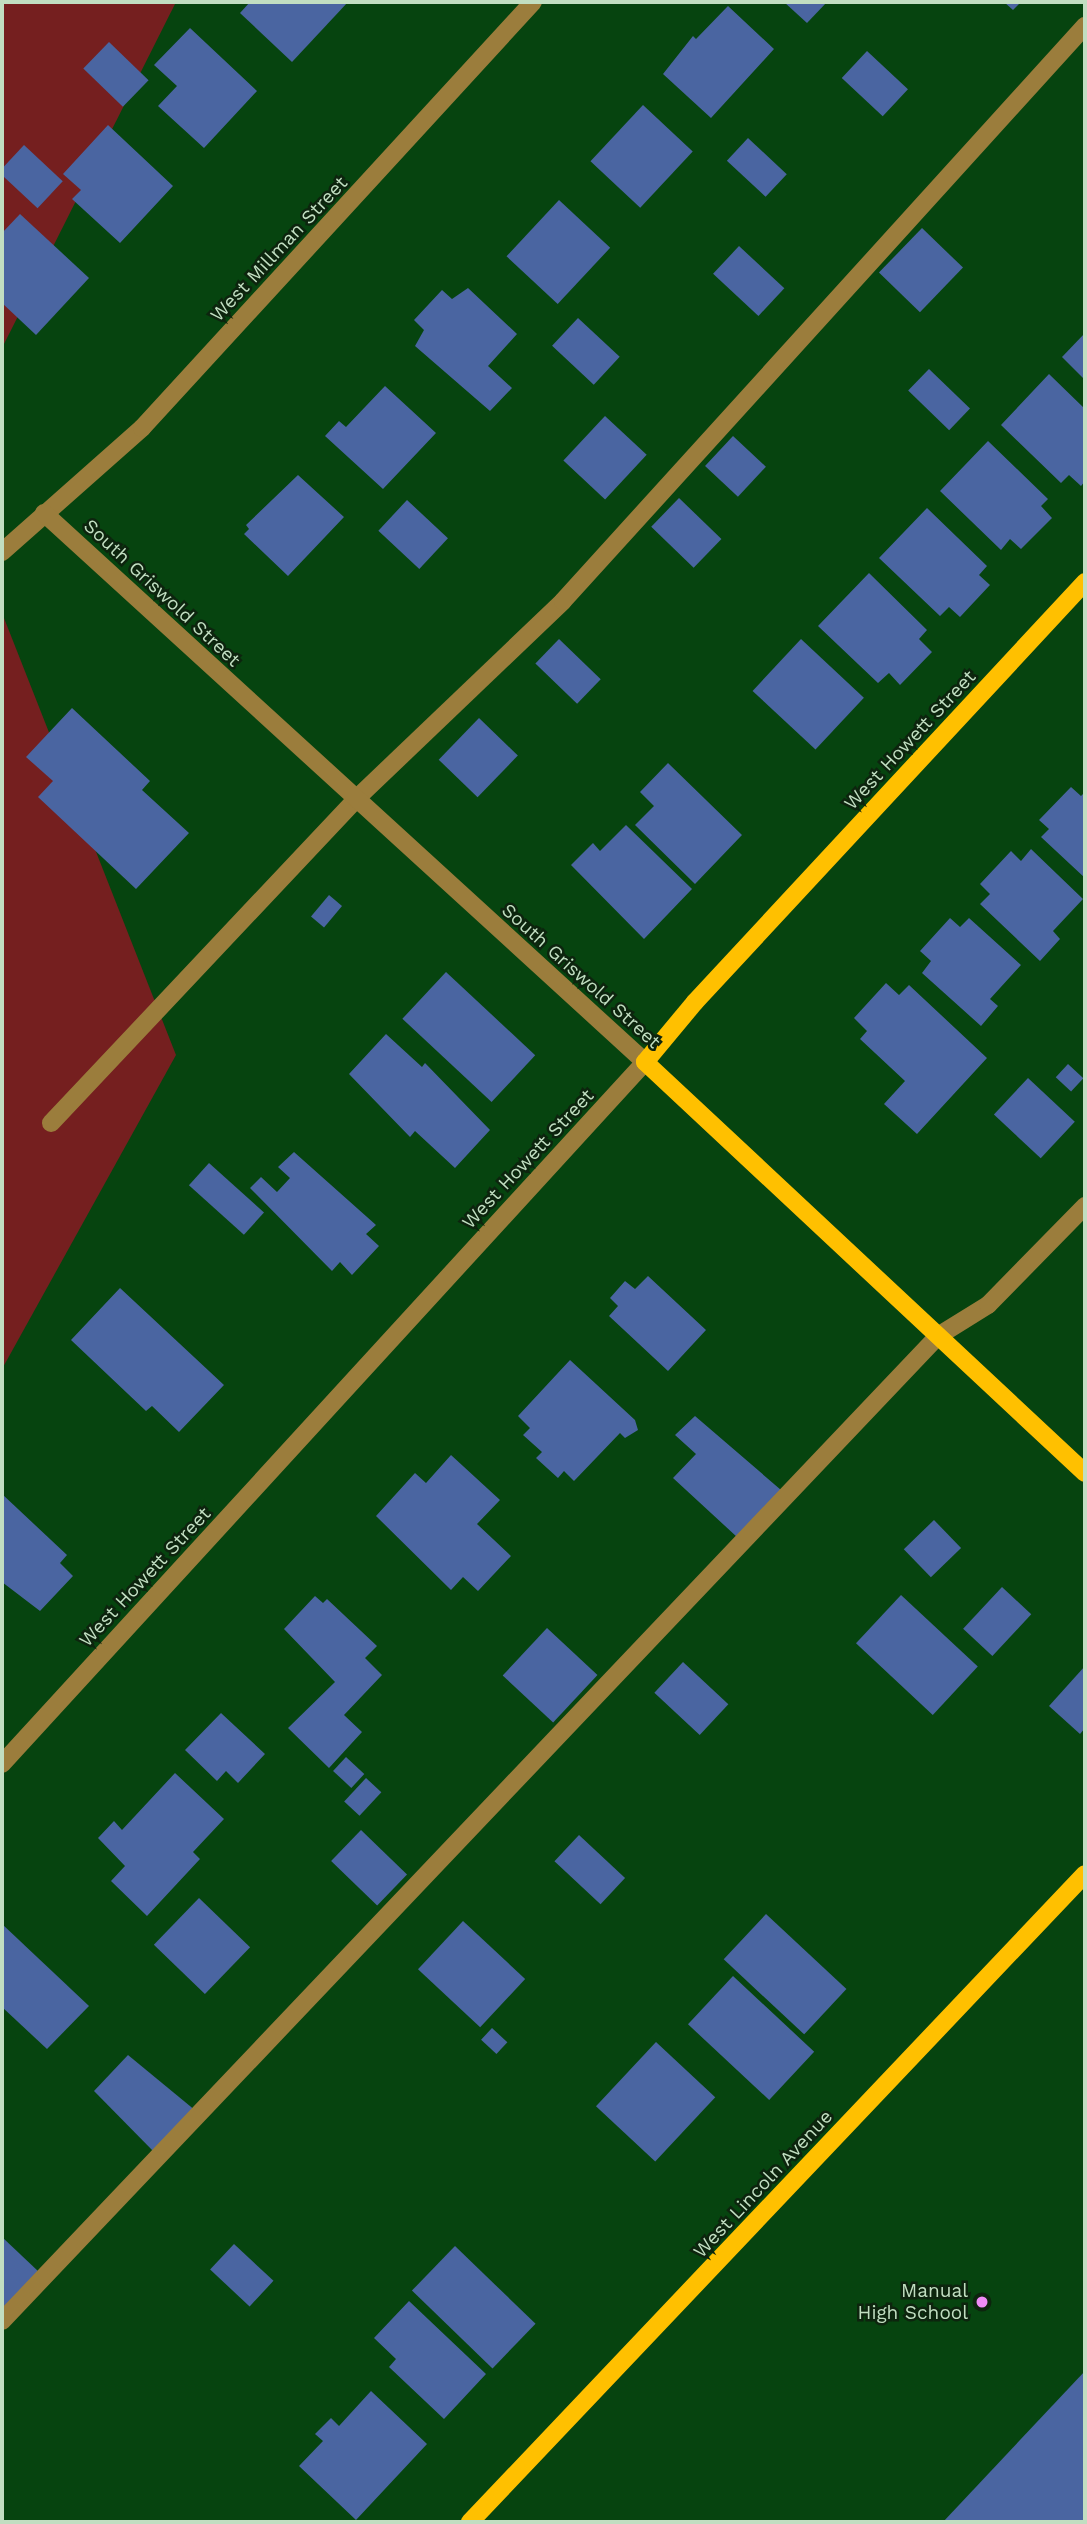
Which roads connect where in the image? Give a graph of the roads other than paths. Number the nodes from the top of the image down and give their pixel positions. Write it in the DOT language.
graph roads {
  1 [pos="533,2"];
  2 [pos="1085,26"];
  3 [pos="44,513"];
  4 [pos="2,552"];
  5 [pos="1085,582"];
  6 [pos="356,799"];
  7 [pos="645,1062"];
  8 [pos="51,1123"];
  9 [pos="1085,1206"];
  10 [pos="938,1336"];
  11 [pos="1085,1473"];
  12 [pos="2,1764"];
  13 [pos="1085,1874"];
  14 [pos="2,2321"];
  15 [pos="470,2522"];
  1 -- 3 [label="street, West Millman Street"];
  2 -- 6 [label="street"];
  3 -- 4 [label="street, West Millman Street"];
  3 -- 6 [label="street, South Griswold Street"];
  5 -- 7 [label="main road, West Howett Street"];
  6 -- 7 [label="street, South Griswold Street"];
  6 -- 8 [label="street"];
  7 -- 10 [label="main road, South Griswold Street"];
  7 -- 12 [label="street, West Howett Street"];
  9 -- 10 [label="street"];
  10 -- 11 [label="main road, South Griswold Street"];
  10 -- 14 [label="street"];
  13 -- 15 [label="main road, West Lincoln Avenue"];
}
